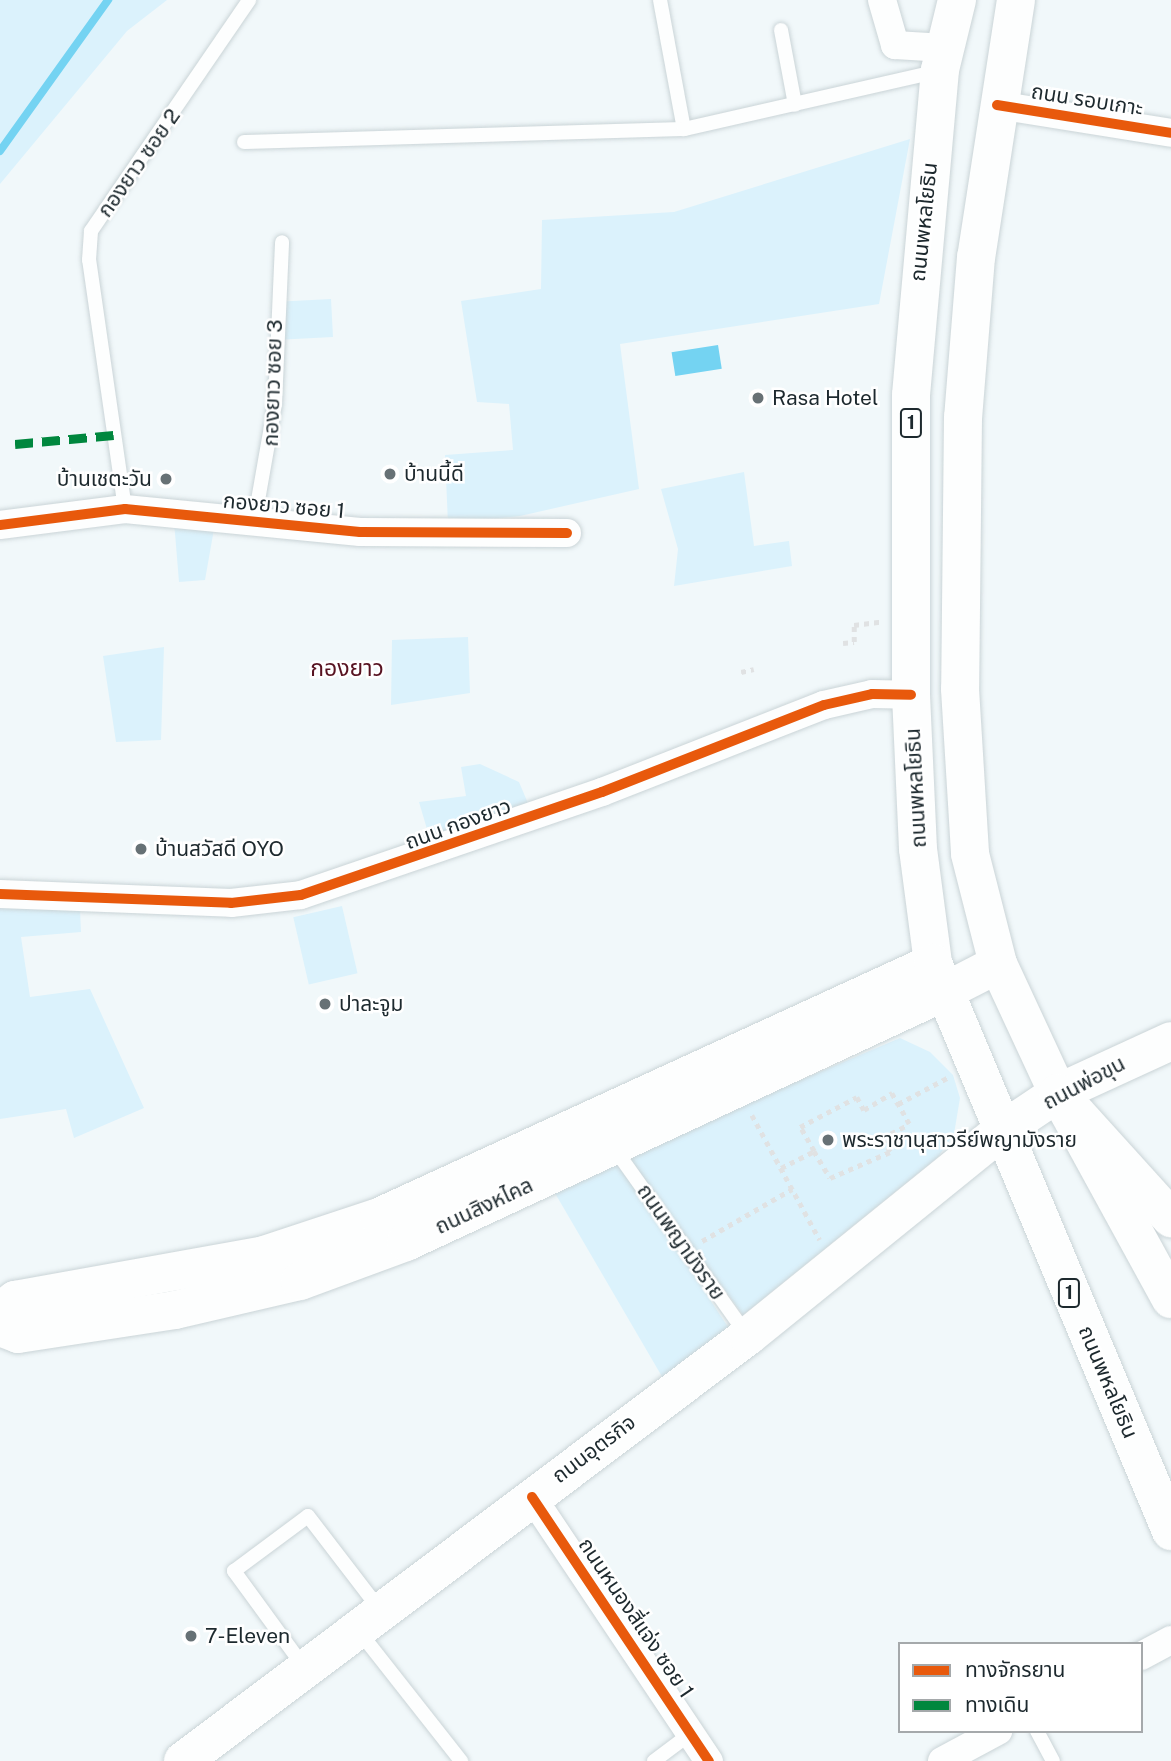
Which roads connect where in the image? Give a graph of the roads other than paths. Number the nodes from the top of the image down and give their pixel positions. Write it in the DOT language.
graph roads {
  1 [pos="249,0"];
  2 [pos="660,0"];
  3 [pos="882,0"];
  4 [pos="957,0"];
  5 [pos="1016,0"];
  6 [pos="781,30"];
  7 [pos="943,59"];
  8 [pos="796,105"];
  9 [pos="997,105"];
  10 [pos="684,129"];
  11 [pos="1171,133"];
  12 [pos="244,142"];
  13 [pos="282,242"];
  14 [pos="125,509"];
  15 [pos="254,523"];
  16 [pos="0,525"];
  17 [pos="567,533"];
  18 [pos="911,695"];
  19 [pos="0,894"];
  20 [pos="993,950"];
  21 [pos="938,978"];
  22 [pos="1171,1041"];
  23 [pos="1058,1093"];
  24 [pos="1000,1132"];
  25 [pos="614,1148"];
  26 [pos="1171,1218"];
  27 [pos="1171,1299"];
  28 [pos="0,1311"];
  29 [pos="0,1327"];
  30 [pos="748,1336"];
  31 [pos="532,1497"];
  32 [pos="1171,1531"];
  33 [pos="370,1621"];
  34 [pos="1171,1640"];
  35 [pos="1143,1655"];
  36 [pos="306,1669"];
  37 [pos="994,1733"];
  38 [pos="1039,1733"];
  39 [pos="690,1734"];
  40 [pos="183,1761"];
  41 [pos="461,1761"];
  42 [pos="654,1761"];
  43 [pos="709,1761"];
  44 [pos="942,1761"];
  45 [pos="1053,1761"];
  1 -- 14 [label="lane, กองยาว ซอย 2"];
  2 -- 10 [label="lane"];
  3 -- 7 [label="street"];
  4 -- 7 [label="main road, ถนนพหลโยธิน / 1"];
  5 -- 9 [label="main road"];
  6 -- 8 [label="lane"];
  7 -- 8 [label="lane"];
  7 -- 18 [label="main road, ถนนพหลโยธิน / 1"];
  8 -- 10 [label="lane"];
  9 -- 11 [label="street, ถนน รอบเกาะ"];
  9 -- 20 [label="main road"];
  10 -- 12 [label="lane"];
  13 -- 15 [label="lane, กองยาว ซอย 3"];
  14 -- 15 [label="street, กองยาว ซอย 1"];
  14 -- 16 [label="street, กองยาว ซอย 1"];
  15 -- 17 [label="street, กองยาว ซอย 1"];
  18 -- 19 [label="street, ถนน กองยาว"];
  18 -- 21 [label="main road, ถนนพหลโยธิน / 1"];
  20 -- 21 [label="main road"];
  20 -- 23 [label="main road"];
  21 -- 24 [label="main road, ถนนพหลโยธิน / 1"];
  21 -- 25 [label="main road, ถนนสิงหไคล"];
  21 -- 28 [label="main road, ถนนสิงหไคล"];
  22 -- 23 [label="main road, ถนนพ่อขุน"];
  23 -- 24 [label="main road, ถนนพ่อขุน"];
  23 -- 26 [label="main road"];
  23 -- 27 [label="main road"];
  24 -- 30 [label="main road, ถนนอุตรกิจ"];
  24 -- 32 [label="main road, ถนนพหลโยธิน / 1"];
  25 -- 29 [label="main road, ถนนสิงหไคล"];
  25 -- 30 [label="lane, ถนนพญามังราย"];
  30 -- 31 [label="main road, ถนนอุตรกิจ"];
  31 -- 33 [label="main road, ถนนอุตรกิจ"];
  31 -- 39 [label="street, ถนนหนองสี่แจ่ง ซอย 1"];
  33 -- 36 [label="main road, ถนนอุตรกิจ"];
  33 -- 36 [label="lane"];
  33 -- 41 [label="lane"];
  34 -- 35 [label="street"];
  36 -- 40 [label="main road, ถนนอุตรกิจ"];
  37 -- 44 [label="street"];
  38 -- 45 [label="lane"];
  39 -- 42 [label="lane"];
  39 -- 43 [label="street, ถนนหนองสี่แจ่ง ซอย 1"];
}
